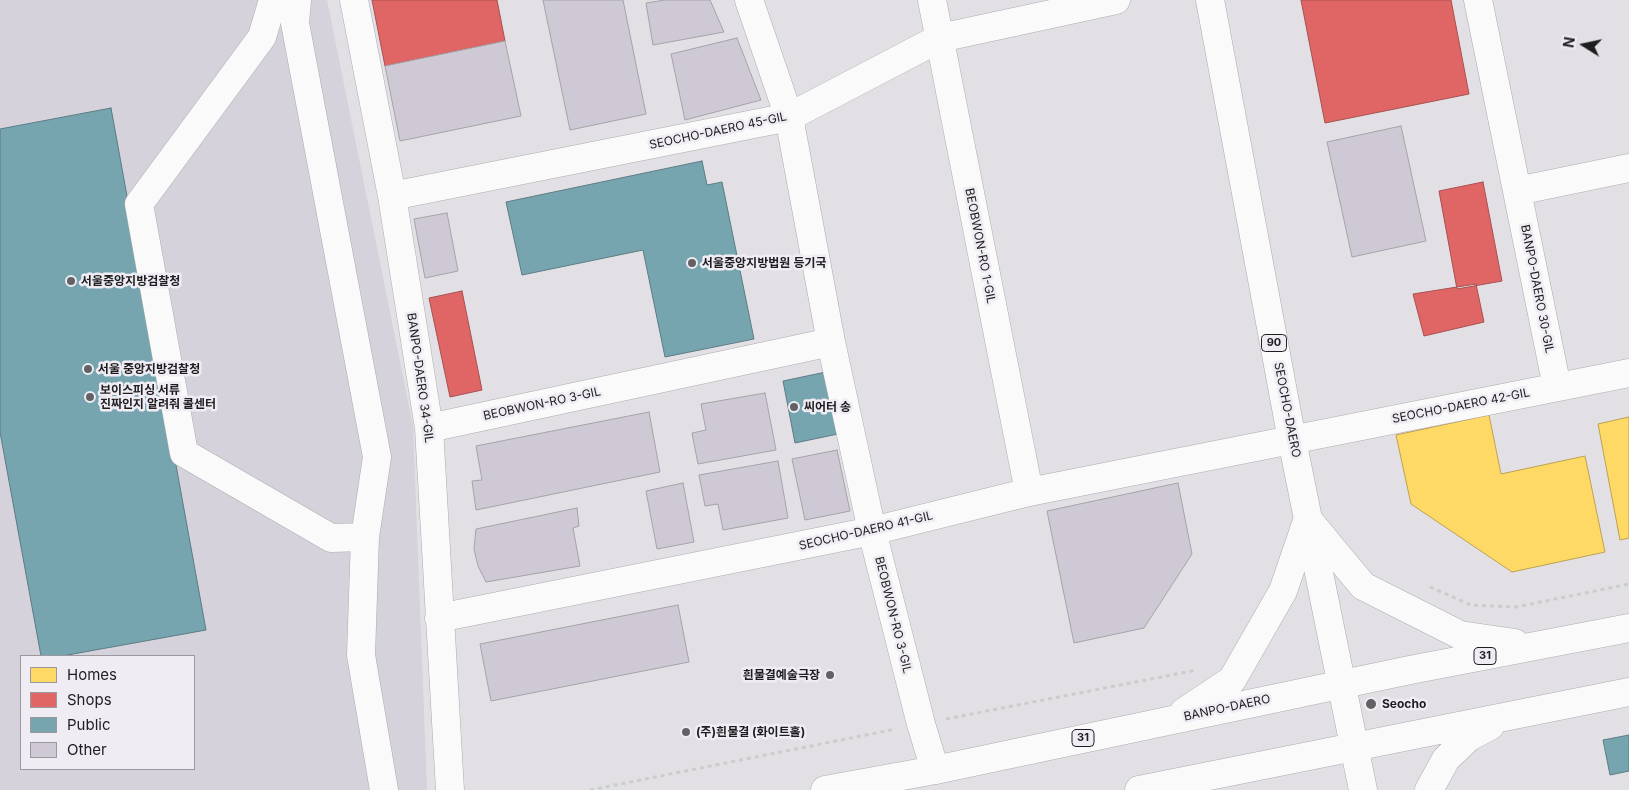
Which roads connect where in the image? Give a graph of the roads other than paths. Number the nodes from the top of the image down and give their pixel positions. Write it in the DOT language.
graph roads {
  1 [pos="273,0"];
  2 [pos="297,0"];
  3 [pos="354,0"];
  4 [pos="749,0"];
  5 [pos="932,0"];
  6 [pos="1116,0"];
  7 [pos="1210,0"];
  8 [pos="1478,0"];
  9 [pos="940,38"];
  10 [pos="789,117"];
  11 [pos="1629,168"];
  12 [pos="1517,191"];
  13 [pos="392,196"];
  14 [pos="831,342"];
  15 [pos="1629,373"];
  16 [pos="1557,387"];
  17 [pos="429,428"];
  18 [pos="1292,440"];
  19 [pos="1029,492"];
  20 [pos="1308,519"];
  21 [pos="872,531"];
  22 [pos="365,537"];
  23 [pos="439,618"];
  24 [pos="1629,628"];
  25 [pos="1538,646"];
  26 [pos="1341,684"];
  27 [pos="1629,692"];
  28 [pos="1506,717"];
  29 [pos="1171,720"];
  30 [pos="1354,747"];
  31 [pos="935,770"];
  32 [pos="1182,782"];
  33 [pos="384,790"];
  34 [pos="450,790"];
  35 [pos="825,790"];
  36 [pos="1139,790"];
  37 [pos="1216,790"];
  38 [pos="1362,790"];
  39 [pos="1429,790"];
  1 -- 22 [label="street"];
  2 -- 22 [label="street"];
  3 -- 13 [label="street, BANPO-DAERO 34-GIL"];
  4 -- 10 [label="street, BEOBWON-RO 3-GIL"];
  5 -- 9 [label="street, BEOBWON-RO 1-GIL"];
  6 -- 9 [label="street, SEOCHO-DAERO 45-GIL"];
  7 -- 18 [label="street, SEOCHO-DAERO / 90"];
  8 -- 12 [label="street, BANPO-DAERO 30-GIL"];
  9 -- 10 [label="street, SEOCHO-DAERO 45-GIL"];
  9 -- 19 [label="street, BEOBWON-RO 1-GIL"];
  10 -- 13 [label="street, SEOCHO-DAERO 45-GIL"];
  10 -- 14 [label="street, BEOBWON-RO 3-GIL"];
  11 -- 12 [label="street"];
  12 -- 16 [label="street, BANPO-DAERO 30-GIL"];
  13 -- 17 [label="street, BANPO-DAERO 34-GIL"];
  14 -- 17 [label="street, BEOBWON-RO 3-GIL"];
  14 -- 21 [label="street, BEOBWON-RO 3-GIL"];
  15 -- 16 [label="street, SEOCHO-DAERO 42-GIL"];
  16 -- 18 [label="street, SEOCHO-DAERO 42-GIL"];
  17 -- 23 [label="street, BANPO-DAERO 34-GIL"];
  18 -- 19 [label="street, SEOCHO-DAERO 41-GIL"];
  18 -- 20 [label="street, SEOCHO-DAERO / 90"];
  19 -- 21 [label="street, SEOCHO-DAERO 41-GIL"];
  20 -- 25 [label="street"];
  20 -- 26 [label="street, SEOCHO-DAERO / 90"];
  20 -- 29 [label="street"];
  21 -- 23 [label="street, SEOCHO-DAERO 41-GIL"];
  21 -- 31 [label="street, BEOBWON-RO 3-GIL"];
  22 -- 33 [label="street"];
  23 -- 34 [label="street, BANPO-DAERO 34-GIL"];
  24 -- 25 [label="street, BANPO-DAERO / 31"];
  25 -- 26 [label="street, BANPO-DAERO / 31"];
  26 -- 29 [label="street, BANPO-DAERO / 31"];
  26 -- 30 [label="street, SEOCHO-DAERO / 90"];
  27 -- 28 [label="street"];
  28 -- 30 [label="street"];
  28 -- 39 [label="street"];
  29 -- 31 [label="street, BANPO-DAERO / 31"];
  30 -- 32 [label="street"];
  30 -- 38 [label="street, SEOCHO-DAERO / 90"];
  31 -- 35 [label="street, BANPO-DAERO / 31"];
  32 -- 36 [label="street"];
  32 -- 37 [label="street"];
}
